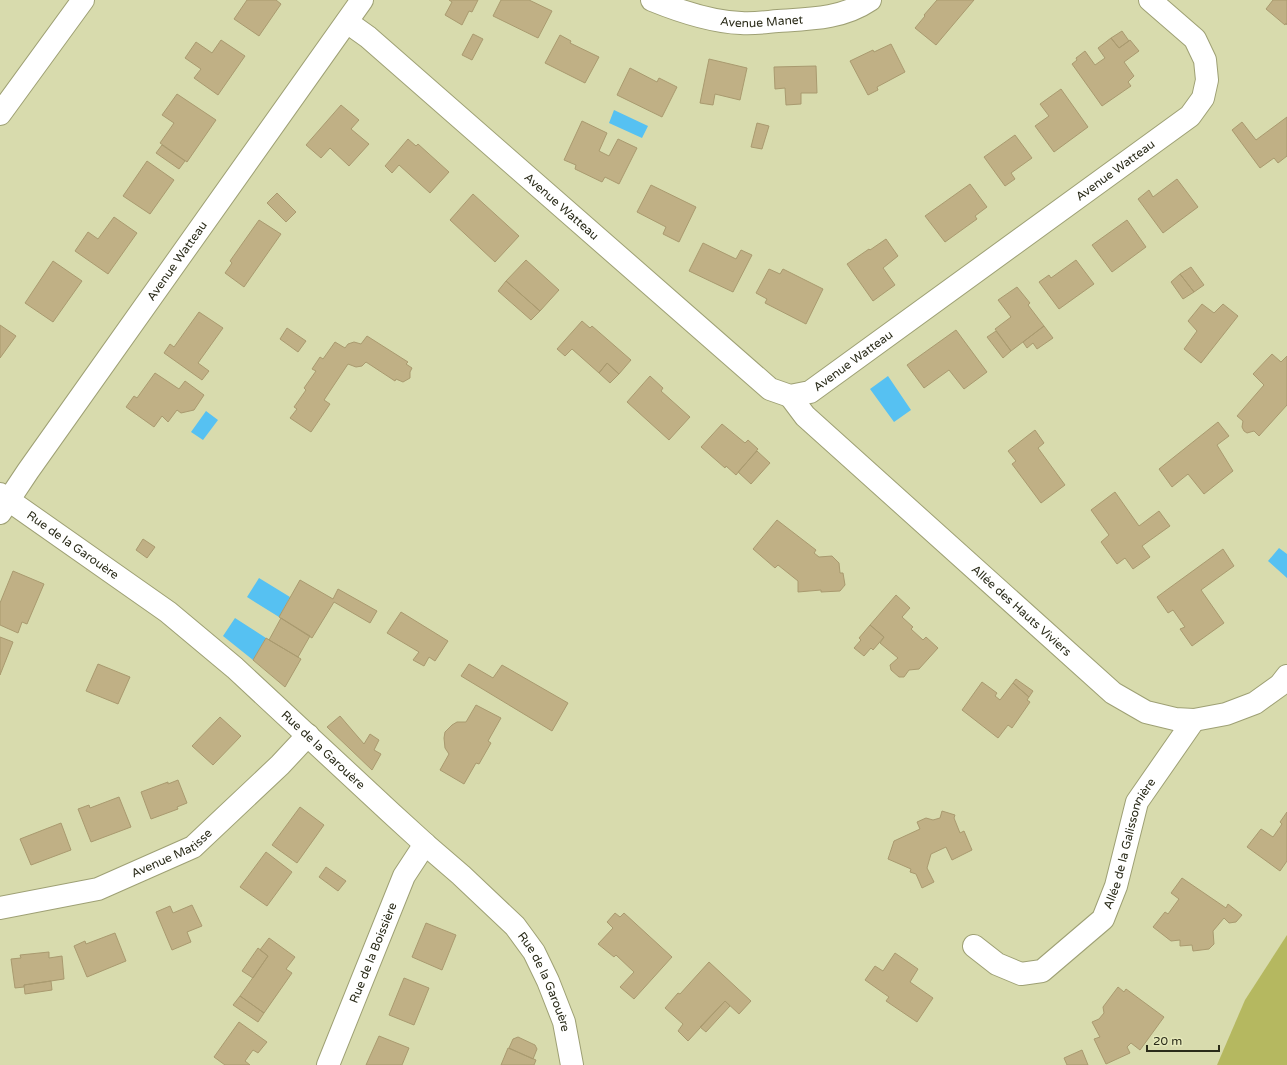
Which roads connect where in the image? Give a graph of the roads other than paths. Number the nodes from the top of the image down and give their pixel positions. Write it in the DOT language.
graph roads {
  1 [pos="83,0"];
  2 [pos="362,0"];
  3 [pos="652,0"];
  4 [pos="870,0"];
  5 [pos="1150,0"];
  6 [pos="347,22"];
  7 [pos="0,114"];
  8 [pos="790,396"];
  9 [pos="2,502"];
  10 [pos="1287,676"];
  11 [pos="1194,720"];
  12 [pos="308,735"];
  13 [pos="425,844"];
  14 [pos="0,908"];
  15 [pos="974,946"];
  16 [pos="328,1065"];
  17 [pos="572,1065"];
  1 -- 7 [label="street"];
  2 -- 6 [label="street, Avenue Watteau"];
  3 -- 4 [label="street, Avenue Manet"];
  5 -- 8 [label="street, Avenue Watteau"];
  6 -- 8 [label="street, Avenue Watteau"];
  6 -- 9 [label="street, Avenue Watteau"];
  8 -- 11 [label="street, Allée des Hauts Viviers"];
  9 -- 12 [label="street, Rue de la Garouère"];
  10 -- 11 [label="street, Allée des Hauts Viviers"];
  11 -- 15 [label="street, Allée de la Galissonnière"];
  12 -- 13 [label="street, Rue de la Garouère"];
  12 -- 14 [label="street, Avenue Matisse"];
  13 -- 16 [label="street, Rue de la Boissière"];
  13 -- 17 [label="street, Rue de la Garouère"];
}
